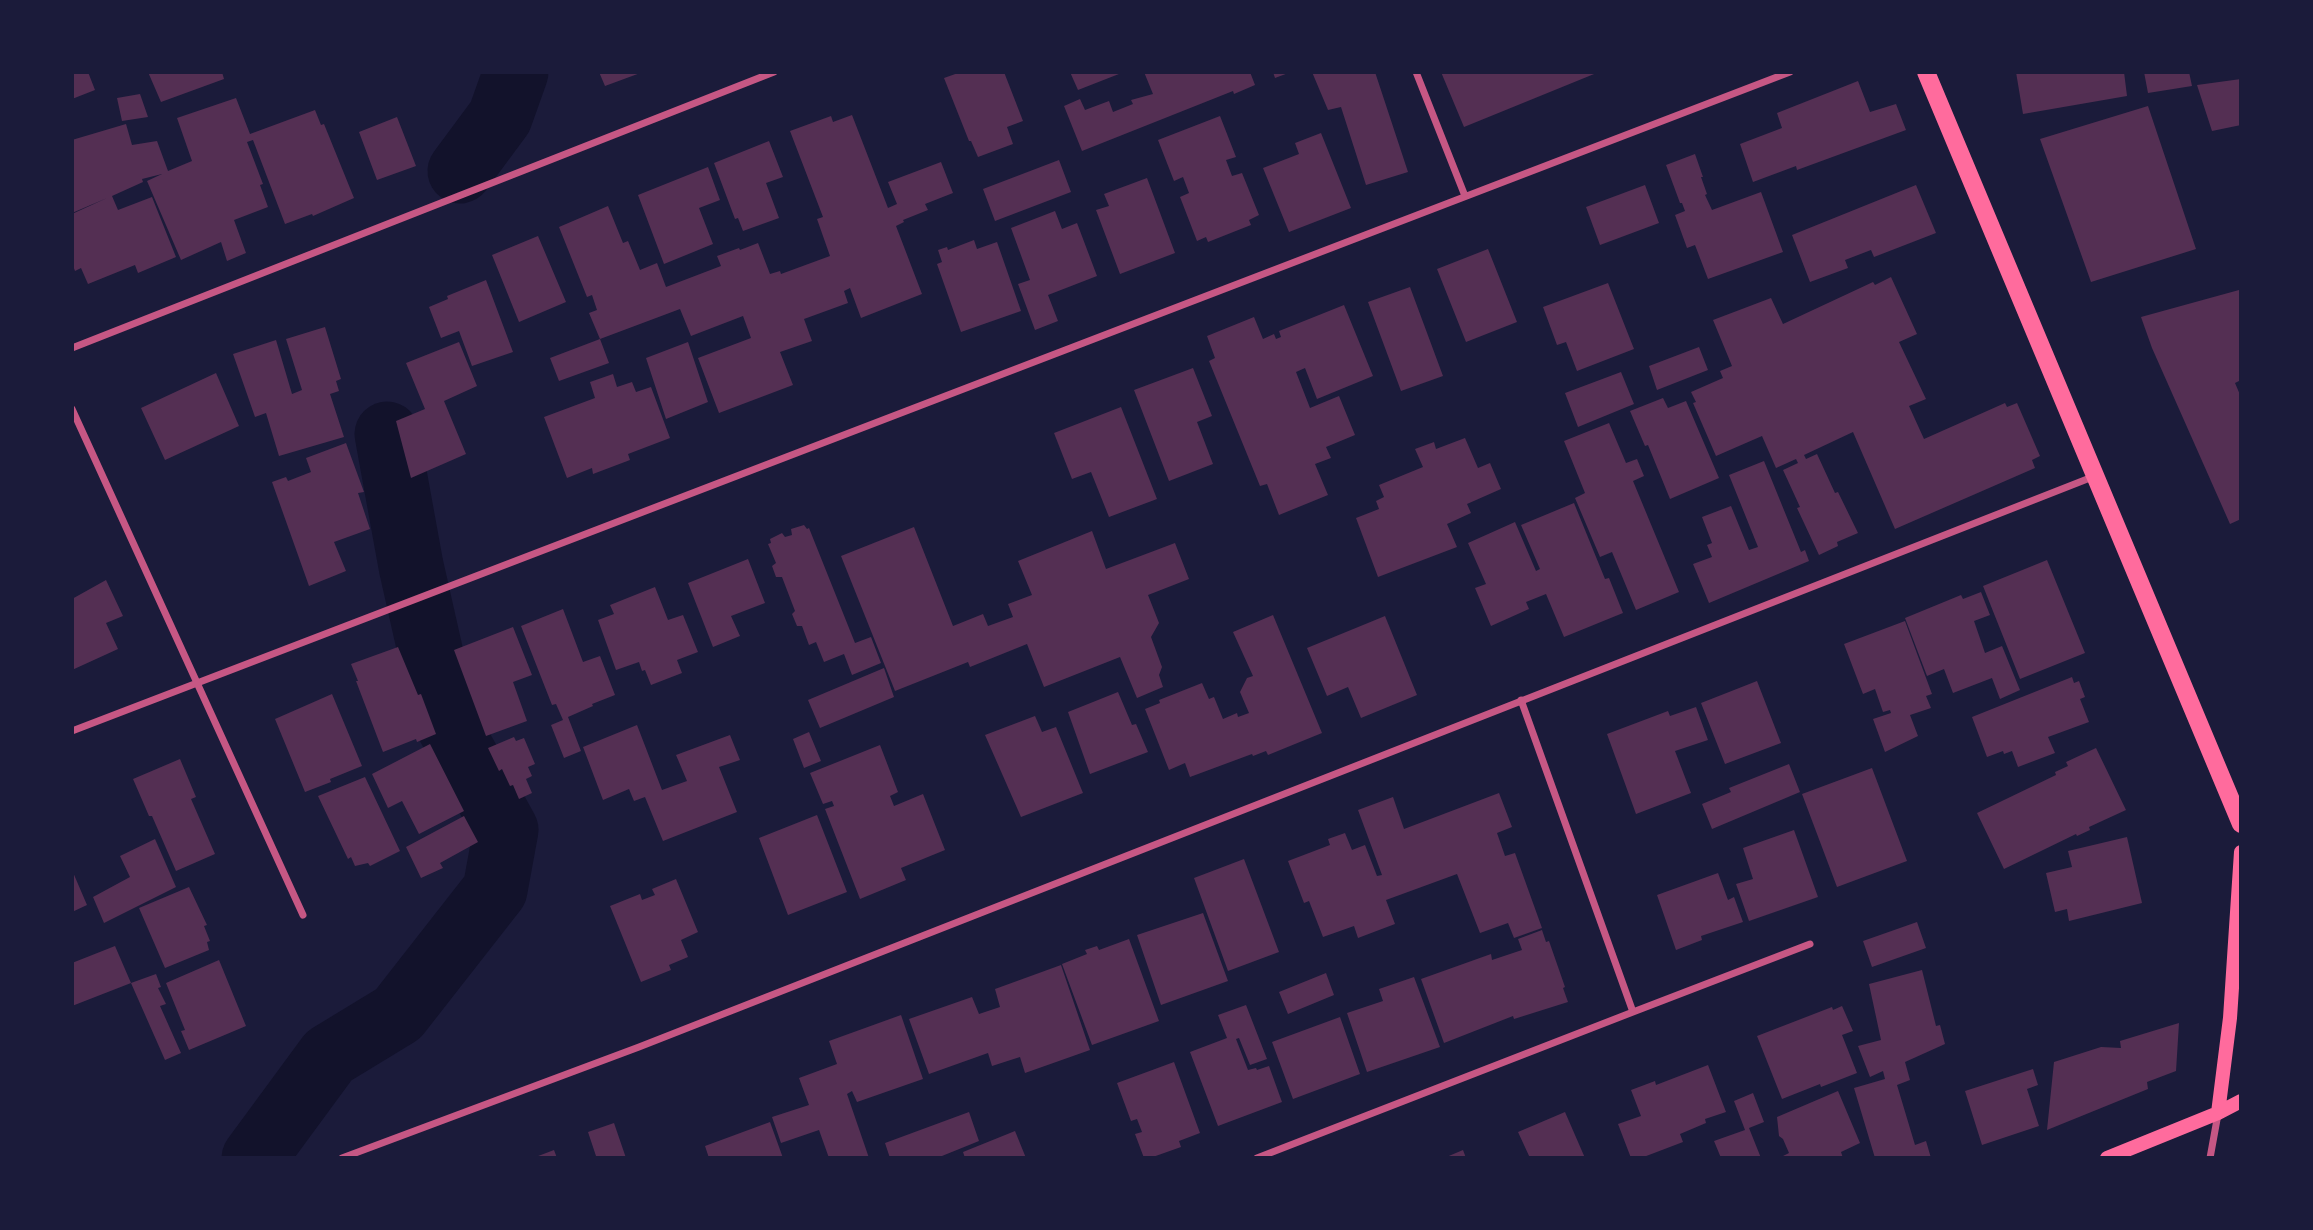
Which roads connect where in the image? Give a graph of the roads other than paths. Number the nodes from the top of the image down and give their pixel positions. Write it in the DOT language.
graph roads {
  1 [pos="774,72"];
  2 [pos="1416,72"];
  3 [pos="1790,72"];
  4 [pos="1926,72"];
  5 [pos="1465,197"];
  6 [pos="72,348"];
  7 [pos="72,409"];
  8 [pos="2095,475"];
  9 [pos="197,682"];
  10 [pos="1521,700"];
  11 [pos="72,731"];
  12 [pos="2241,824"];
  13 [pos="2241,852"];
  14 [pos="303,915"];
  15 [pos="1810,944"];
  16 [pos="1633,1012"];
  17 [pos="2241,1101"];
  18 [pos="2218,1113"];
  19 [pos="342,1158"];
  20 [pos="1257,1158"];
  21 [pos="2107,1158"];
  22 [pos="2210,1158"];
  1 -- 6 [label="street"];
  2 -- 5 [label="street"];
  3 -- 5 [label="street"];
  4 -- 8 [label="main road"];
  5 -- 9 [label="street"];
  7 -- 9 [label="street"];
  8 -- 10 [label="street"];
  8 -- 12 [label="main road"];
  9 -- 11 [label="street"];
  9 -- 14 [label="street"];
  10 -- 16 [label="street"];
  10 -- 19 [label="street"];
  13 -- 18 [label="main road"];
  15 -- 16 [label="street"];
  16 -- 20 [label="street"];
  17 -- 18 [label="main road"];
  18 -- 21 [label="main road"];
  18 -- 22 [label="street"];
}
